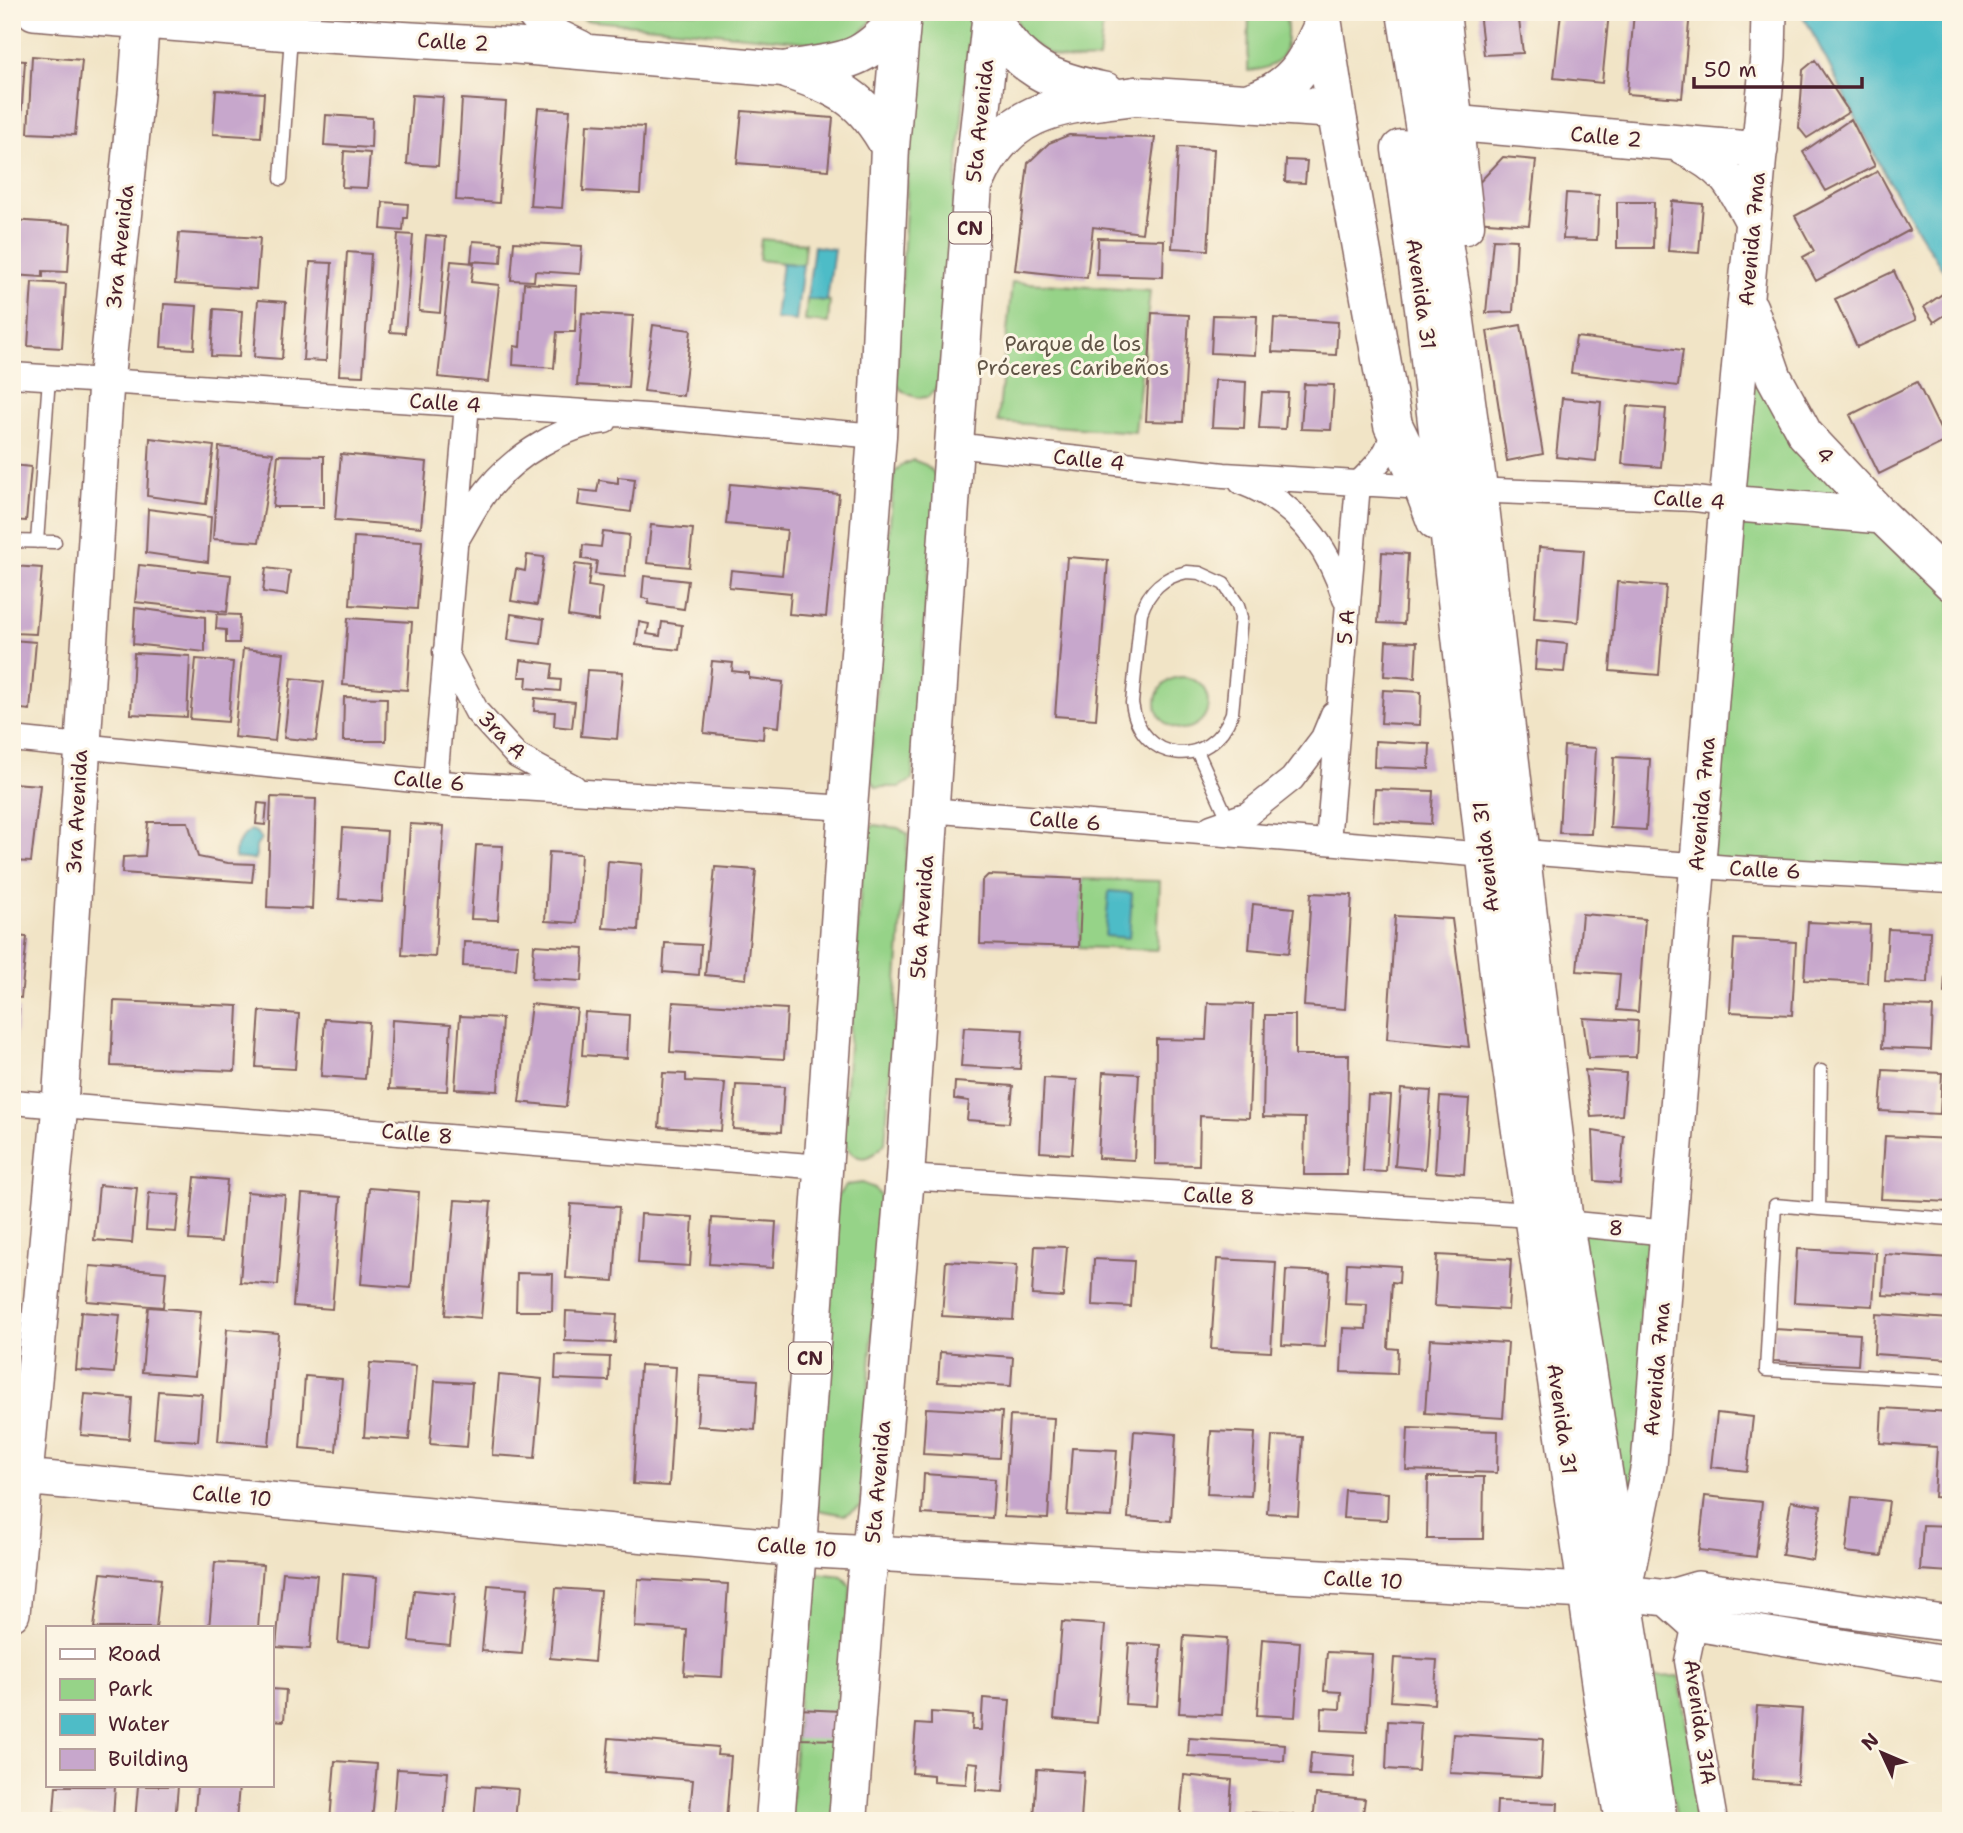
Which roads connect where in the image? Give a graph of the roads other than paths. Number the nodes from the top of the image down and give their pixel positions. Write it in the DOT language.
graph roads {
  1 [pos="34,12"];
  2 [pos="533,12"];
  3 [pos="1381,12"];
  4 [pos="1406,12"];
  5 [pos="1441,12"];
  6 [pos="1769,12"];
  7 [pos="902,14"];
  8 [pos="992,15"];
  9 [pos="141,17"];
  10 [pos="1322,19"];
  11 [pos="517,29"];
  12 [pos="291,33"];
  13 [pos="597,53"];
  14 [pos="789,70"];
  15 [pos="1136,96"];
  16 [pos="1247,103"];
  17 [pos="1336,109"];
  18 [pos="1452,123"];
  19 [pos="1673,143"];
  20 [pos="890,147"];
  21 [pos="1760,150"];
  22 [pos="281,179"];
  23 [pos="973,186"];
  24 [pos="1753,222"];
  25 [pos="1746,296"];
  26 [pos="12,375"];
  27 [pos="49,378"];
  28 [pos="106,382"];
  29 [pos="467,404"];
  30 [pos="647,416"];
  31 [pos="1393,425"];
  32 [pos="877,436"];
  33 [pos="954,445"];
  34 [pos="1224,475"];
  35 [pos="1358,484"];
  36 [pos="1423,487"];
  37 [pos="1496,491"];
  38 [pos="1727,503"];
  39 [pos="1882,516"];
  40 [pos="12,541"];
  41 [pos="37,542"];
  42 [pos="55,542"];
  43 [pos="454,543"];
  44 [pos="1951,583"];
  45 [pos="1347,608"];
  46 [pos="1459,614"];
  47 [pos="445,652"];
  48 [pos="1339,700"];
  49 [pos="12,739"];
  50 [pos="81,744"];
  51 [pos="1197,751"];
  52 [pos="435,782"];
  53 [pos="626,795"];
  54 [pos="848,808"];
  55 [pos="929,810"];
  56 [pos="1229,821"];
  57 [pos="1200,831"];
  58 [pos="1328,842"];
  59 [pos="1537,853"];
  60 [pos="1486,855"];
  61 [pos="1697,865"];
  62 [pos="1951,880"];
  63 [pos="1821,1072"];
  64 [pos="1547,1084"];
  65 [pos="12,1102"];
  66 [pos="60,1105"];
  67 [pos="822,1167"];
  68 [pos="905,1177"];
  69 [pos="1819,1209"];
  70 [pos="1548,1219"];
  71 [pos="1951,1219"];
  72 [pos="1669,1233"];
  73 [pos="1951,1381"];
  74 [pos="18,1476"];
  75 [pos="797,1549"];
  76 [pos="872,1552"];
  77 [pos="1606,1593"];
  78 [pos="1667,1598"];
  79 [pos="12,1613"];
  80 [pos="1695,1623"];
  81 [pos="1951,1624"];
  82 [pos="1951,1665"];
  83 [pos="1603,1700"];
  84 [pos="775,1821"];
  85 [pos="848,1821"];
  86 [pos="1609,1821"];
  87 [pos="1624,1821"];
  88 [pos="1657,1821"];
  89 [pos="1715,1821"];
  1 -- 9 [label="main road, Calle 2"];
  2 -- 13 [label="main road"];
  3 -- 46 [label="main road, Avenida 31"];
  4 -- 64 [label="main road, Avenida 31"];
  5 -- 18 [label="main road"];
  6 -- 21 [label="main road, Avenida 7ma"];
  7 -- 14 [label="main road"];
  7 -- 20 [label="main road, CN"];
  8 -- 15 [label="main road"];
  8 -- 23 [label="main road, 5ta Avenida / CN"];
  9 -- 12 [label="main road, Calle 2"];
  9 -- 28 [label="main road, 3ra Avenida"];
  10 -- 16 [label="main road"];
  10 -- 17 [label="main road"];
  11 -- 12 [label="main road, Calle 2"];
  11 -- 13 [label="main road, Calle 2"];
  12 -- 22 [label="lane"];
  13 -- 14 [label="main road, Calle 2"];
  14 -- 20 [label="main road"];
  15 -- 16 [label="main road"];
  15 -- 23 [label="main road"];
  16 -- 17 [label="main road"];
  17 -- 31 [label="main road"];
  18 -- 19 [label="main road, Calle 2"];
  18 -- 37 [label="main road"];
  19 -- 21 [label="main road, Calle 2"];
  19 -- 24 [label="main road"];
  20 -- 32 [label="main road, CN"];
  21 -- 24 [label="main road, Avenida 7ma"];
  23 -- 33 [label="main road, 5ta Avenida / CN"];
  24 -- 25 [label="main road, Avenida 7ma"];
  25 -- 38 [label="main road, Avenida 7ma"];
  25 -- 39 [label="main road, 4"];
  26 -- 27 [label="street, Calle 4"];
  27 -- 28 [label="street, Calle 4"];
  27 -- 41 [label="lane"];
  28 -- 29 [label="street, Calle 4"];
  28 -- 50 [label="main road, 3ra Avenida"];
  29 -- 30 [label="street, Calle 4"];
  29 -- 43 [label="street"];
  30 -- 32 [label="street, Calle 4"];
  30 -- 43 [label="street"];
  31 -- 35 [label="street"];
  31 -- 36 [label="main road"];
  32 -- 54 [label="main road, CN"];
  33 -- 34 [label="street, Calle 4"];
  33 -- 55 [label="main road, 5ta Avenida / CN"];
  34 -- 35 [label="street, Calle 4"];
  34 -- 45 [label="street, Calle 4"];
  35 -- 36 [label="street, Calle 4"];
  35 -- 45 [label="street, 5 A"];
  36 -- 46 [label="main road"];
  37 -- 38 [label="street, Calle 4"];
  37 -- 59 [label="main road"];
  38 -- 39 [label="main road, Calle 4"];
  38 -- 61 [label="main road, Avenida 7ma"];
  39 -- 44 [label="main road, 4"];
  40 -- 41 [label="lane"];
  41 -- 42 [label="lane"];
  43 -- 47 [label="street"];
  45 -- 48 [label="street, 5 A"];
  46 -- 60 [label="main road, Avenida 31"];
  47 -- 52 [label="street"];
  47 -- 53 [label="street, 3ra A"];
  48 -- 56 [label="street, Calle 6"];
  48 -- 58 [label="street, 5 A"];
  49 -- 50 [label="street, Calle 6"];
  50 -- 52 [label="street, Calle 6"];
  50 -- 66 [label="main road, 3ra Avenida"];
  51 -- 51 [label="lane"];
  51 -- 56 [label="lane"];
  52 -- 53 [label="street, Calle 6"];
  53 -- 54 [label="street, Calle 6"];
  54 -- 67 [label="main road, CN"];
  55 -- 57 [label="street, Calle 6"];
  55 -- 68 [label="main road, 5ta Avenida / CN"];
  56 -- 57 [label="street, Calle 6"];
  57 -- 58 [label="street, Calle 6"];
  58 -- 60 [label="street, Calle 6"];
  59 -- 61 [label="street, Calle 6"];
  59 -- 64 [label="main road"];
  60 -- 70 [label="main road, Avenida 31"];
  61 -- 62 [label="street, Calle 6"];
  61 -- 72 [label="main road, Avenida 7ma"];
  63 -- 69 [label="lane"];
  64 -- 70 [label="main road, Avenida 31"];
  65 -- 66 [label="street, Calle 8"];
  66 -- 67 [label="street, Calle 8"];
  66 -- 74 [label="main road, 3ra Avenida"];
  67 -- 75 [label="main road, CN"];
  68 -- 70 [label="street, Calle 8"];
  68 -- 76 [label="main road, 5ta Avenida / CN"];
  69 -- 71 [label="lane"];
  69 -- 73 [label="lane"];
  70 -- 72 [label="street, 8"];
  70 -- 77 [label="main road, Avenida 31"];
  72 -- 77 [label="main road, Avenida 7ma"];
  74 -- 75 [label="main road, Calle 10"];
  74 -- 79 [label="main road, 3ra Avenida"];
  75 -- 76 [label="main road, Calle 10"];
  75 -- 84 [label="main road, CN"];
  76 -- 77 [label="main road, Calle 10"];
  76 -- 85 [label="main road, 5ta Avenida / CN"];
  77 -- 78 [label="main road, Calle 10"];
  77 -- 83 [label="main road, Avenida 31"];
  77 -- 88 [label="main road, Avenida 31"];
  78 -- 80 [label="main road"];
  78 -- 81 [label="main road, Calle 10"];
  80 -- 82 [label="main road"];
  80 -- 89 [label="street, Avenida 31A"];
  83 -- 86 [label="main road"];
  83 -- 87 [label="main road, Avenida 31"];
}
